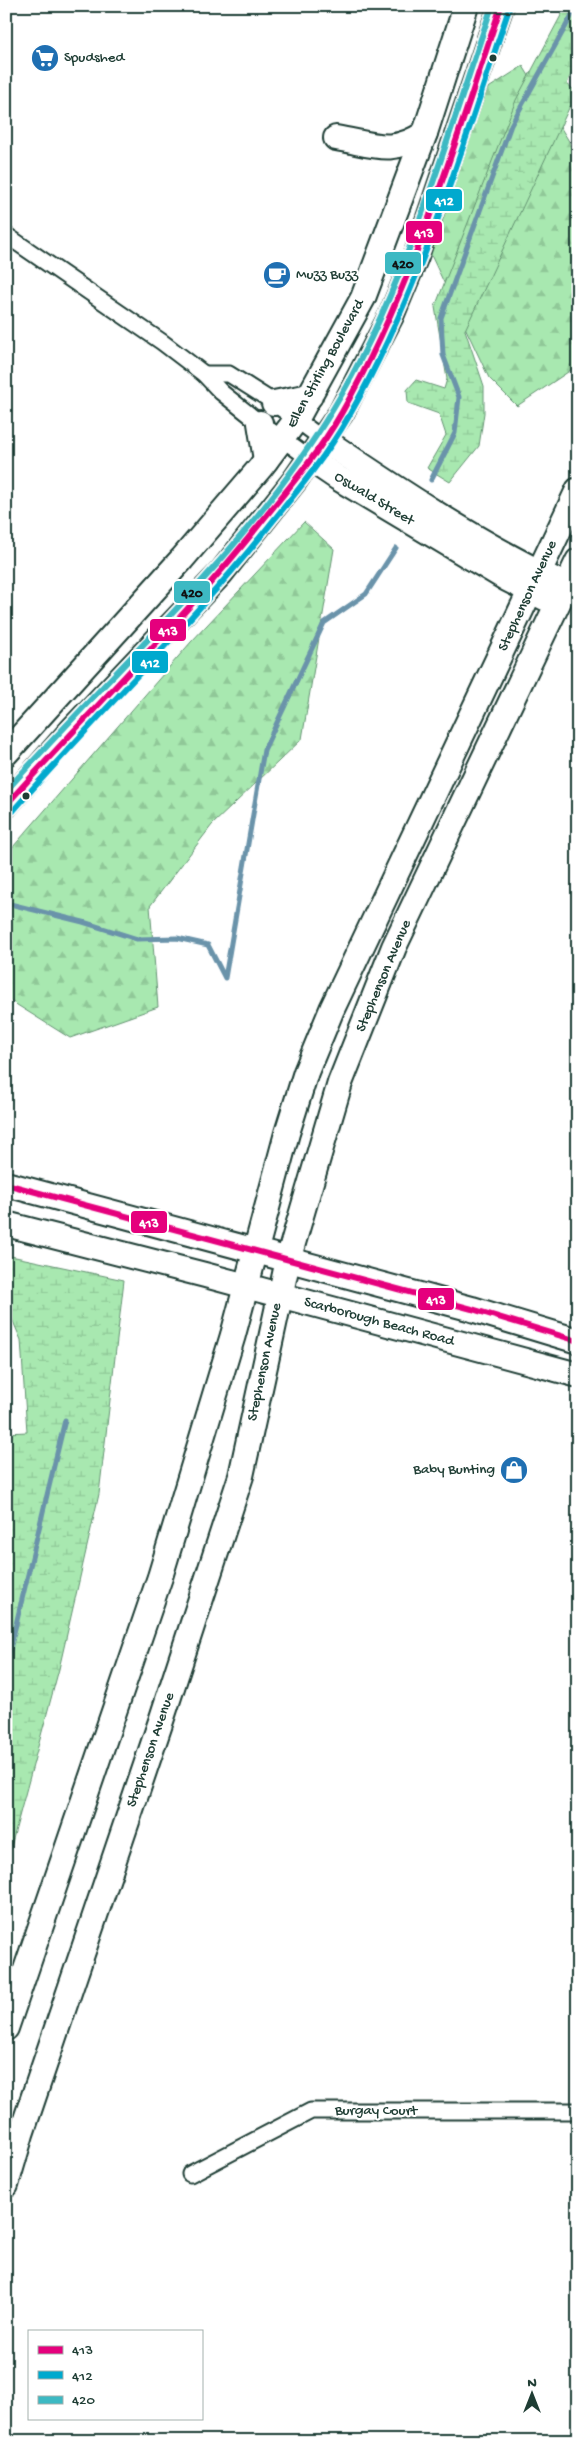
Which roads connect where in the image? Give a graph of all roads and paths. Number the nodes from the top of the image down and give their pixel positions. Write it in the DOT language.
graph roads {
  1 [pos="466,6"];
  2 [pos="501,6"];
  3 [pos="425,133"];
  4 [pos="336,138"];
  5 [pos="6,235"];
  6 [pos="204,374"];
  7 [pos="310,396"];
  8 [pos="274,403"];
  9 [pos="296,420"];
  10 [pos="260,423"];
  11 [pos="283,439"];
  12 [pos="324,440"];
  13 [pos="310,459"];
  14 [pos="266,460"];
  15 [pos="578,490"];
  16 [pos="578,561"];
  17 [pos="535,582"];
  18 [pos="562,595"];
  19 [pos="6,753"];
  20 [pos="6,806"];
  21 [pos="6,1184"];
  22 [pos="6,1224"];
  23 [pos="255,1251"];
  24 [pos="288,1260"];
  25 [pos="246,1286"];
  26 [pos="280,1296"];
  27 [pos="578,1341"];
  28 [pos="578,1375"];
  29 [pos="6,2028"];
  30 [pos="578,2110"];
  31 [pos="190,2174"];
  32 [pos="6,2185"];
  1 -- 3 [label="main road, Ellen Stirling Boulevard"];
  2 -- 12 [label="main road"];
  3 -- 4 [label="main road"];
  3 -- 7 [label="main road, Ellen Stirling Boulevard"];
  5 -- 6 [label="street, Oswald Street"];
  6 -- 8 [label="street, Oswald Street"];
  6 -- 10 [label="street, Oswald Street"];
  7 -- 8 [label="main road"];
  7 -- 9 [label="main road, Ellen Stirling Boulevard"];
  8 -- 9 [label="street, Oswald Street"];
  9 -- 11 [label="main road, Ellen Stirling Boulevard"];
  9 -- 12 [label="street, Oswald Street"];
  10 -- 11 [label="street, Oswald Street"];
  10 -- 14 [label="main road"];
  11 -- 13 [label="street, Oswald Street"];
  11 -- 14 [label="main road, Ellen Stirling Boulevard"];
  12 -- 13 [label="main road"];
  12 -- 17 [label="main road, Oswald Street"];
  13 -- 17 [label="main road, Oswald Street"];
  13 -- 20 [label="main road"];
  14 -- 19 [label="main road, Ellen Stirling Boulevard"];
  15 -- 17 [label="main road, Stephenson Avenue"];
  16 -- 18 [label="main road, Stephenson Avenue"];
  17 -- 18 [label="main road, Oswald Street"];
  17 -- 23 [label="main road, Stephenson Avenue"];
  18 -- 24 [label="main road, Stephenson Avenue"];
  21 -- 23 [label="main road"];
  22 -- 25 [label="main road, Scarborough Beach Road"];
  23 -- 24 [label="main road"];
  23 -- 25 [label="main road, Stephenson Avenue"];
  24 -- 26 [label="main road, Stephenson Avenue"];
  24 -- 27 [label="main road"];
  25 -- 26 [label="main road, Scarborough Beach Road"];
  25 -- 29 [label="main road, Stephenson Avenue"];
  26 -- 28 [label="main road, Scarborough Beach Road"];
  26 -- 32 [label="main road, Stephenson Avenue"];
  30 -- 31 [label="street, Burgay Court"];
}
